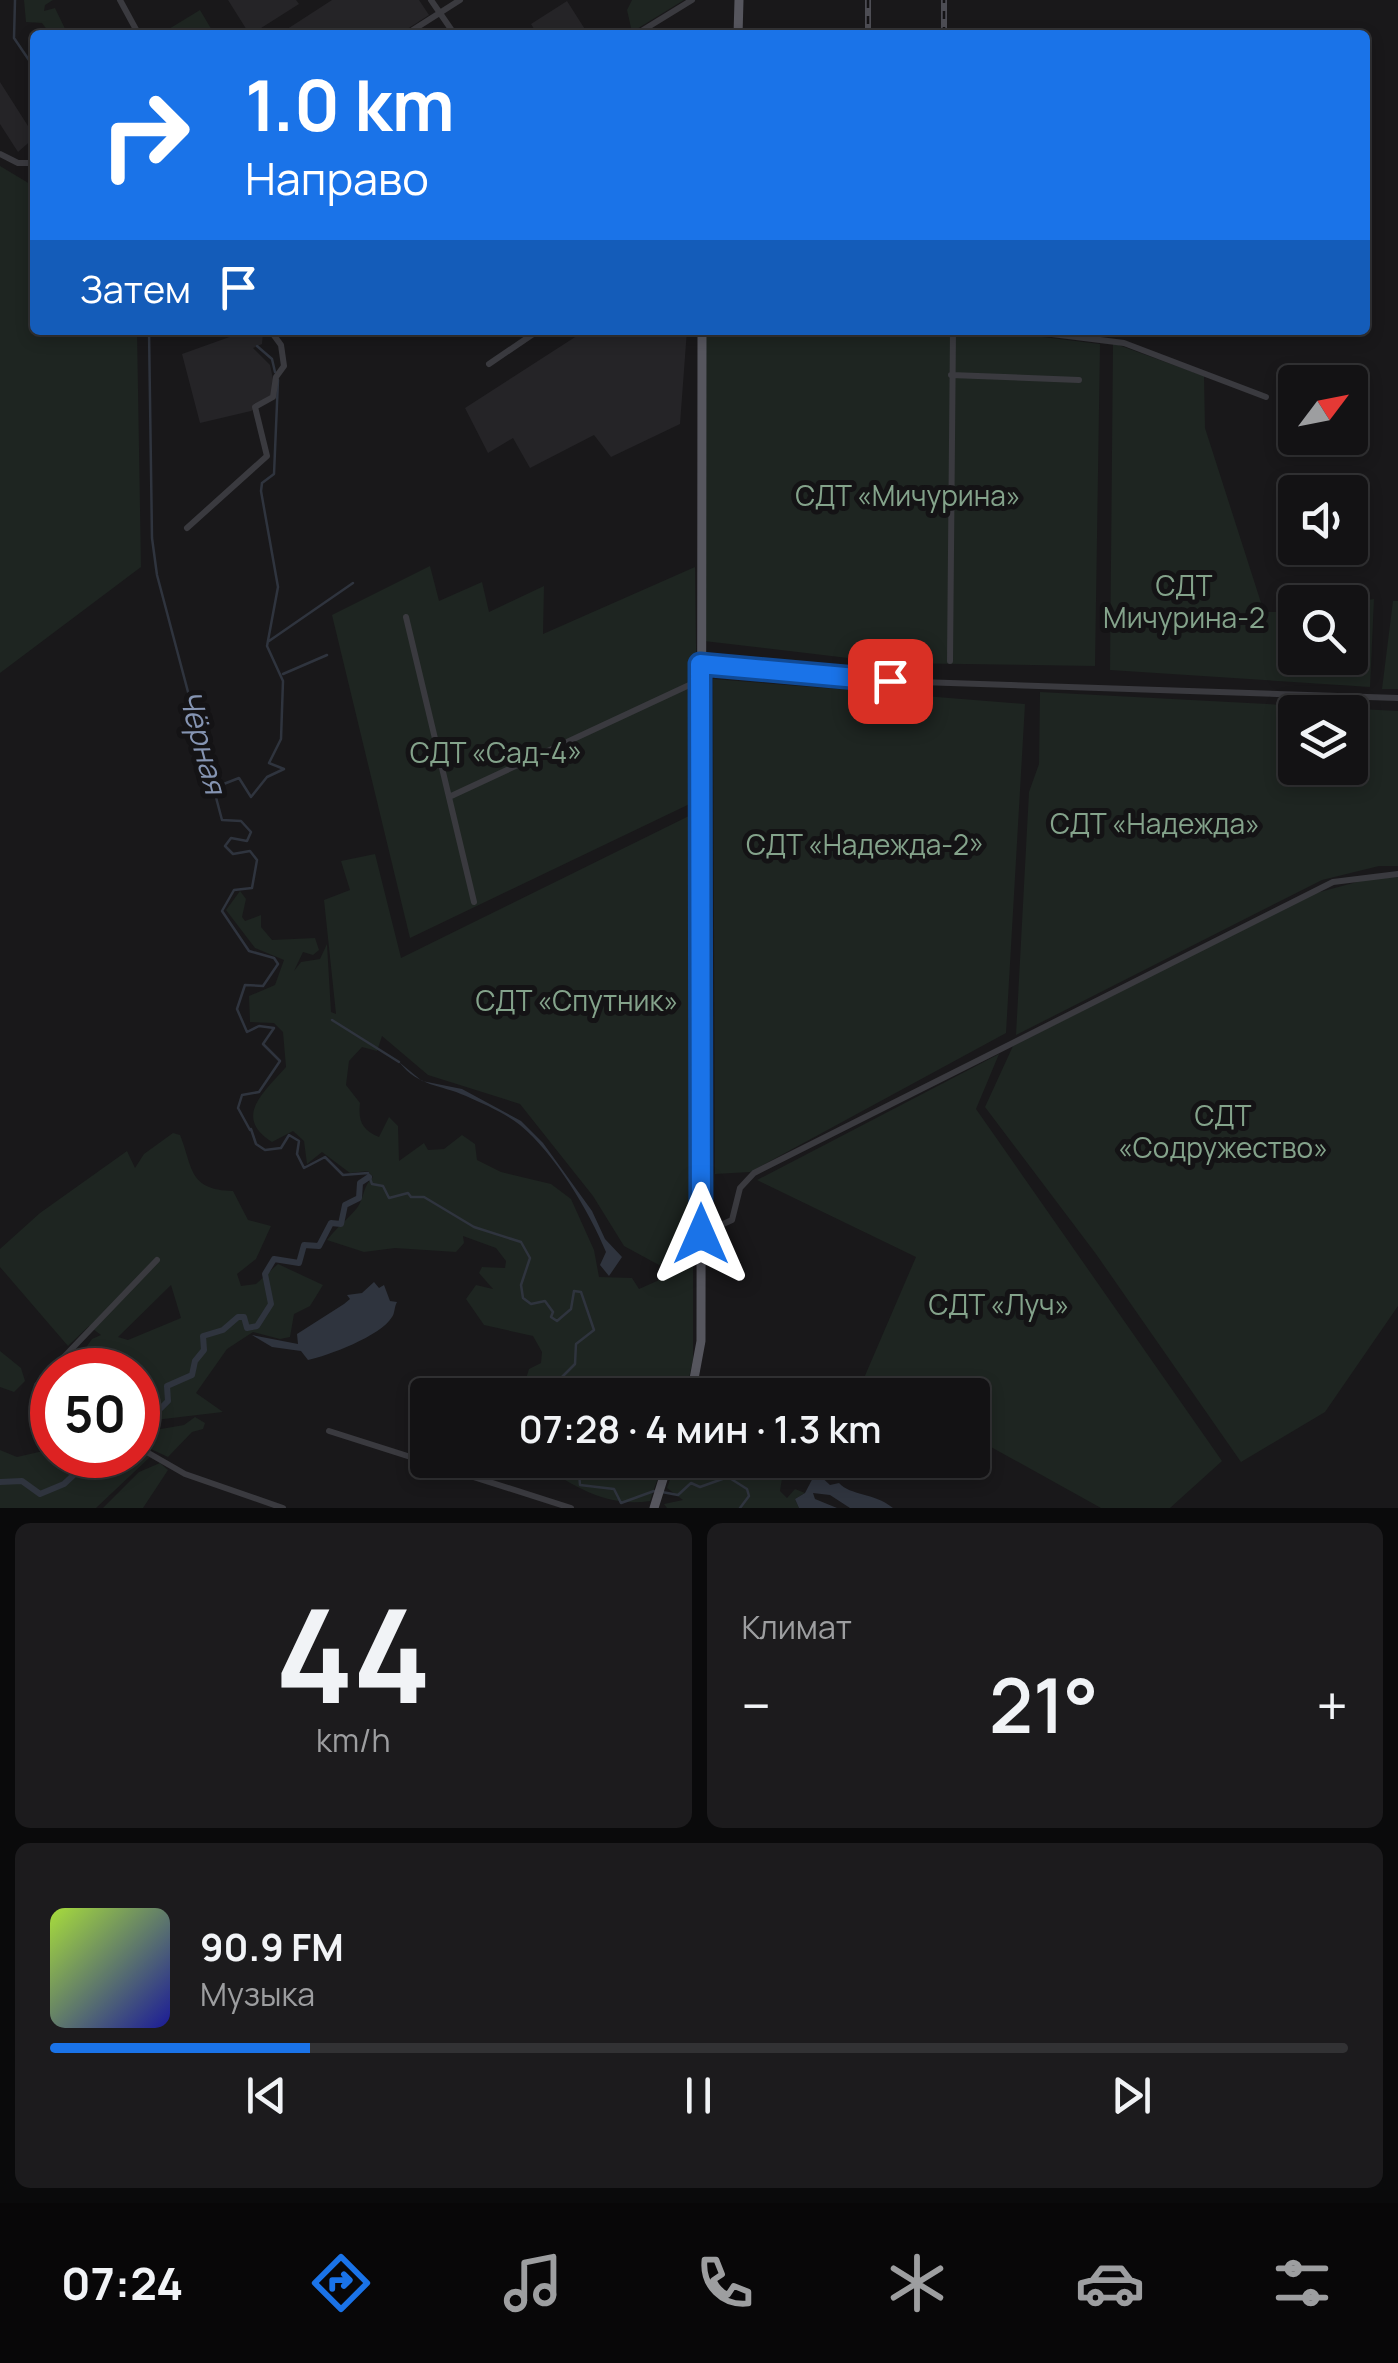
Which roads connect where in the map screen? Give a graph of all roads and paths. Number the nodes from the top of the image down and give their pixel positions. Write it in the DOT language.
graph roads {
  1 [pos="120,0"];
  2 [pos="431,0"];
  3 [pos="460,0"];
  4 [pos="692,0"];
  5 [pos="738,0"];
  6 [pos="440,12"];
  7 [pos="136,30"];
  8 [pos="412,30"];
  9 [pos="452,30"];
  10 [pos="642,30"];
  11 [pos="738,30"];
  12 [pos="0,154"];
  13 [pos="30,163"];
  14 [pos="274,335"];
  15 [pos="532,335"];
  16 [pos="702,335"];
  17 [pos="953,335"];
  18 [pos="1057,335"];
  19 [pos="488,364"];
  20 [pos="951,375"];
  21 [pos="1080,380"];
  22 [pos="1266,397"];
  23 [pos="187,528"];
  24 [pos="406,618"];
  25 [pos="950,661"];
  26 [pos="700,664"];
  27 [pos="700,680"];
  28 [pos="1398,698"];
  29 [pos="449,797"];
  30 [pos="1398,874"];
  31 [pos="474,902"];
  32 [pos="701,1234"];
  33 [pos="157,1260"];
  34 [pos="73,1348"];
  35 [pos="694,1378"];
  36 [pos="329,1431"];
  37 [pos="160,1459"];
  38 [pos="663,1478"];
  39 [pos="655,1505"];
  40 [pos="283,1508"];
  41 [pos="571,1508"];
  1 -- 7 [label="street"];
  2 -- 6 [label="street"];
  3 -- 6 [label="street"];
  4 -- 10 [label="street"];
  5 -- 11 [label="main road"];
  6 -- 8 [label="street"];
  6 -- 9 [label="street"];
  12 -- 13 [label="street"];
  14 -- 23 [label="street"];
  15 -- 19 [label="street"];
  16 -- 26 [label="main road"];
  17 -- 20 [label="street"];
  18 -- 22 [label="street"];
  20 -- 21 [label="street"];
  20 -- 25 [label="street"];
  24 -- 29 [label="street"];
  26 -- 27 [label="main road"];
  26 -- 28 [label="street"];
  27 -- 29 [label="street"];
  27 -- 32 [label="main road"];
  29 -- 31 [label="street"];
  30 -- 32 [label="street"];
  32 -- 35 [label="main road"];
  33 -- 34 [label="street"];
  36 -- 41 [label="street"];
  37 -- 40 [label="street"];
  38 -- 39 [label="main road"];
}
